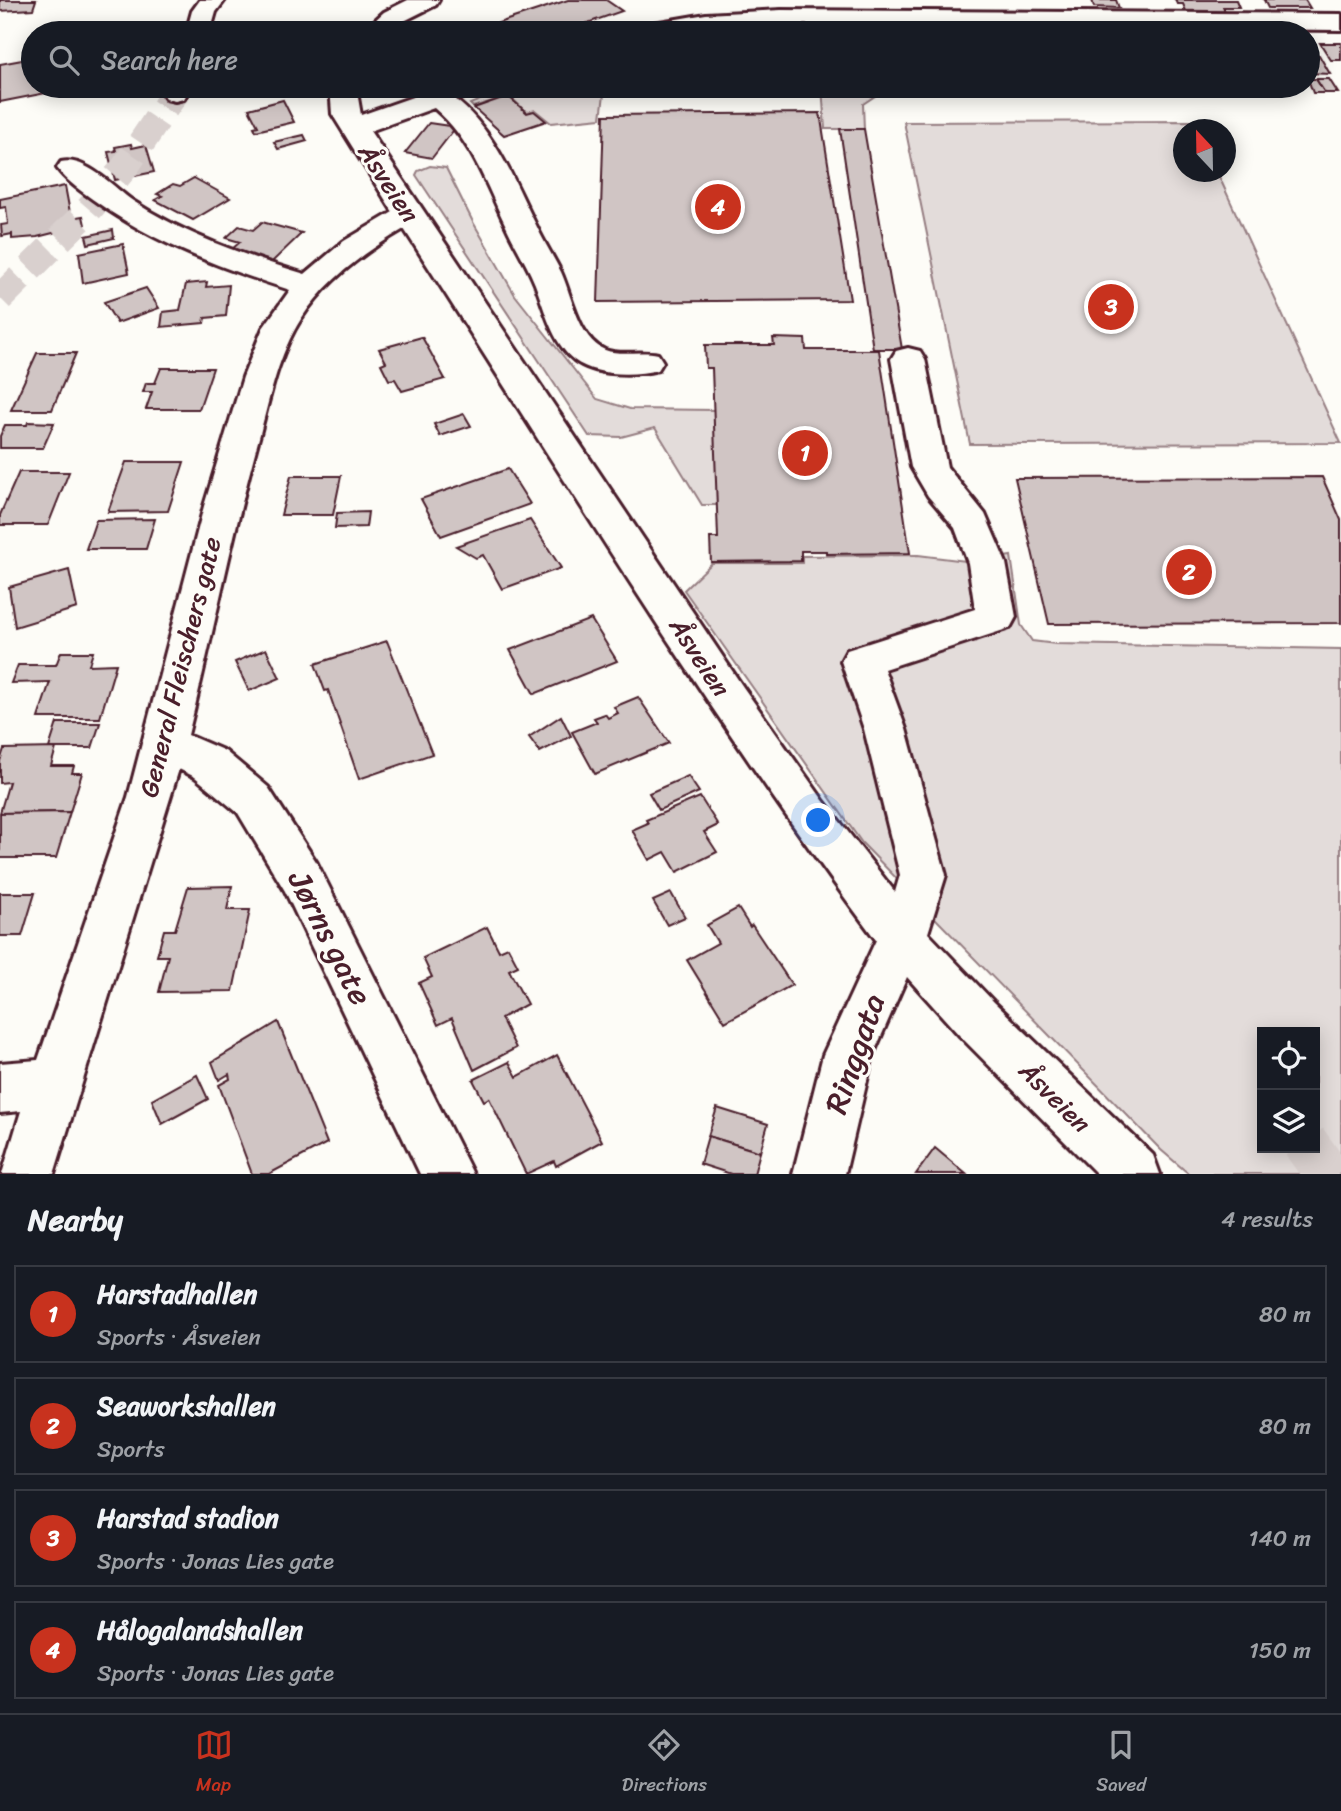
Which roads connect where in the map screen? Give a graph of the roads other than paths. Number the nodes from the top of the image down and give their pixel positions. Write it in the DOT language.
graph roads {
  1 [pos="427,0"];
  2 [pos="744,9"];
  3 [pos="1145,11"];
  4 [pos="931,18"];
  5 [pos="388,21"];
  6 [pos="693,21"];
  7 [pos="1341,22"];
  8 [pos="344,98"];
  9 [pos="434,98"];
  10 [pos="438,98"];
  11 [pos="354,127"];
  12 [pos="71,168"];
  13 [pos="410,215"];
  14 [pos="311,286"];
  15 [pos="908,359"];
  16 [pos="646,362"];
  17 [pos="165,744"];
  18 [pos="903,939"];
  19 [pos="53,1084"];
  20 [pos="0,1088"];
  21 [pos="28,1174"];
  22 [pos="447,1174"];
  23 [pos="819,1174"];
  24 [pos="1134,1174"];
  1 -- 5 [label="street"];
  2 -- 4 [label="street"];
  2 -- 6 [label="street"];
  3 -- 4 [label="street"];
  3 -- 7 [label="street"];
  8 -- 11 [label="street, Åsveien"];
  9 -- 11 [label="street"];
  10 -- 16 [label="street"];
  11 -- 13 [label="street, Åsveien"];
  12 -- 14 [label="street"];
  13 -- 14 [label="street, General Fleischers gate"];
  13 -- 18 [label="street, Åsveien"];
  14 -- 17 [label="street, General Fleischers gate"];
  15 -- 18 [label="street, Ringgata"];
  17 -- 19 [label="street, General Fleischers gate"];
  17 -- 22 [label="street, Jørns gate"];
  18 -- 23 [label="street, Ringgata"];
  18 -- 24 [label="street, Åsveien"];
  19 -- 20 [label="street"];
  19 -- 21 [label="street, General Fleischers gate"];
}
